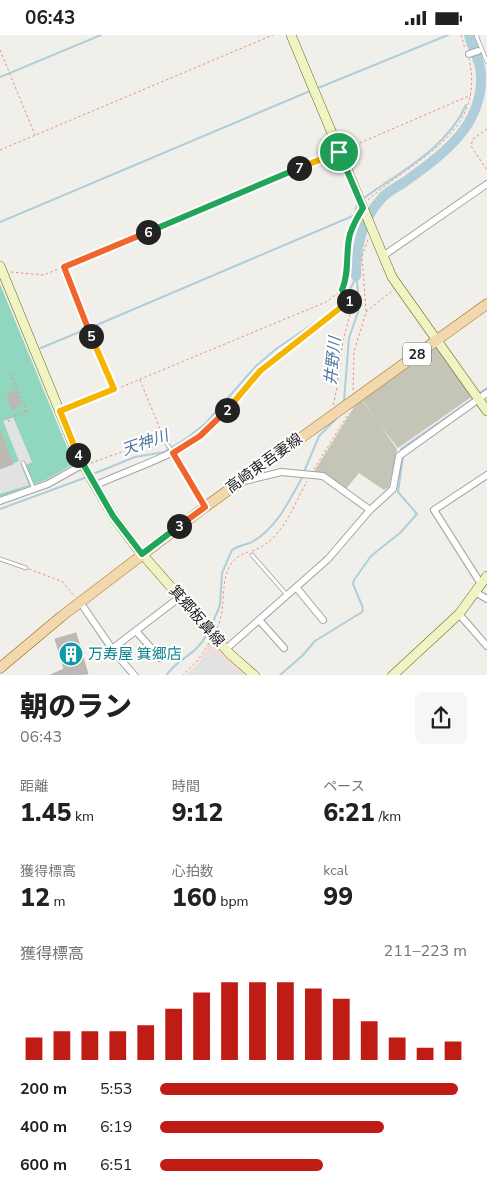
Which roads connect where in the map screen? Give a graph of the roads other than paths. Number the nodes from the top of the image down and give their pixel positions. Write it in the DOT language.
graph roads {
  1 [pos="291,35"];
  2 [pos="476,35"];
  3 [pos="479,50"];
  4 [pos="469,54"];
  5 [pos="487,62"];
  6 [pos="487,184"];
  7 [pos="383,257"];
  8 [pos="1,271"];
  9 [pos="487,304"];
  10 [pos="436,340"];
  11 [pos="487,393"];
  12 [pos="479,399"];
  13 [pos="487,411"];
  14 [pos="200,436"];
  15 [pos="166,442"];
  16 [pos="172,451"];
  17 [pos="23,463"];
  18 [pos="84,467"];
  19 [pos="487,475"];
  20 [pos="242,479"];
  21 [pos="93,485"];
  22 [pos="34,489"];
  23 [pos="0,501"];
  24 [pos="205,507"];
  25 [pos="370,510"];
  26 [pos="142,554"];
  27 [pos="252,555"];
  28 [pos="0,559"];
  29 [pos="26,568"];
  30 [pos="484,580"];
  31 [pos="296,587"];
  32 [pos="475,593"];
  33 [pos="287,595"];
  34 [pos="180,597"];
  35 [pos="487,599"];
  36 [pos="79,601"];
  37 [pos="460,614"];
  38 [pos="259,620"];
  39 [pos="323,620"];
  40 [pos="136,631"];
  41 [pos="487,646"];
  42 [pos="284,648"];
  43 [pos="112,649"];
  44 [pos="226,649"];
  45 [pos="160,658"];
  46 [pos="0,669"];
  47 [pos="3,675"];
  48 [pos="135,675"];
  49 [pos="254,675"];
  50 [pos="395,675"];
  1 -- 7 [label="street"];
  2 -- 3 [label="lane"];
  3 -- 4 [label="street"];
  3 -- 5 [label="lane"];
  6 -- 7 [label="street"];
  7 -- 10 [label="street"];
  8 -- 18 [label="street, 箕郷板鼻線"];
  9 -- 10 [label="main road, 高崎東吾妻線 / 28"];
  10 -- 12 [label="street"];
  10 -- 20 [label="main road, 高崎東吾妻線 / 28"];
  11 -- 12 [label="street"];
  12 -- 13 [label="street"];
  12 -- 25 [label="street"];
  14 -- 16 [label="street"];
  15 -- 16 [label="lane"];
  16 -- 21 [label="street"];
  16 -- 24 [label="street"];
  17 -- 22 [label="lane"];
  18 -- 21 [label="street, 箕郷板鼻線"];
  18 -- 22 [label="street"];
  19 -- 30 [label="street"];
  20 -- 24 [label="main road, 高崎東吾妻線 / 28"];
  20 -- 25 [label="street"];
  21 -- 26 [label="street, 箕郷板鼻線"];
  22 -- 23 [label="street"];
  24 -- 26 [label="main road, 高崎東吾妻線 / 28"];
  25 -- 31 [label="street"];
  26 -- 34 [label="street, 箕郷板鼻線"];
  26 -- 36 [label="main road, 高崎東吾妻線 / 28"];
  27 -- 33 [label="lane"];
  28 -- 29 [label="lane"];
  30 -- 32 [label="street"];
  31 -- 33 [label="street"];
  31 -- 39 [label="street"];
  32 -- 35 [label="street"];
  32 -- 37 [label="street"];
  33 -- 38 [label="street"];
  34 -- 40 [label="street"];
  34 -- 44 [label="street, 箕郷板鼻線"];
  36 -- 43 [label="street"];
  36 -- 46 [label="main road, 高崎東吾妻線 / 28"];
  37 -- 41 [label="street"];
  37 -- 50 [label="street"];
  38 -- 42 [label="street"];
  38 -- 44 [label="street"];
  40 -- 43 [label="street"];
  40 -- 45 [label="street"];
  43 -- 48 [label="street"];
  44 -- 49 [label="street, 箕郷板鼻線"];
  46 -- 47 [label="street"];
}
